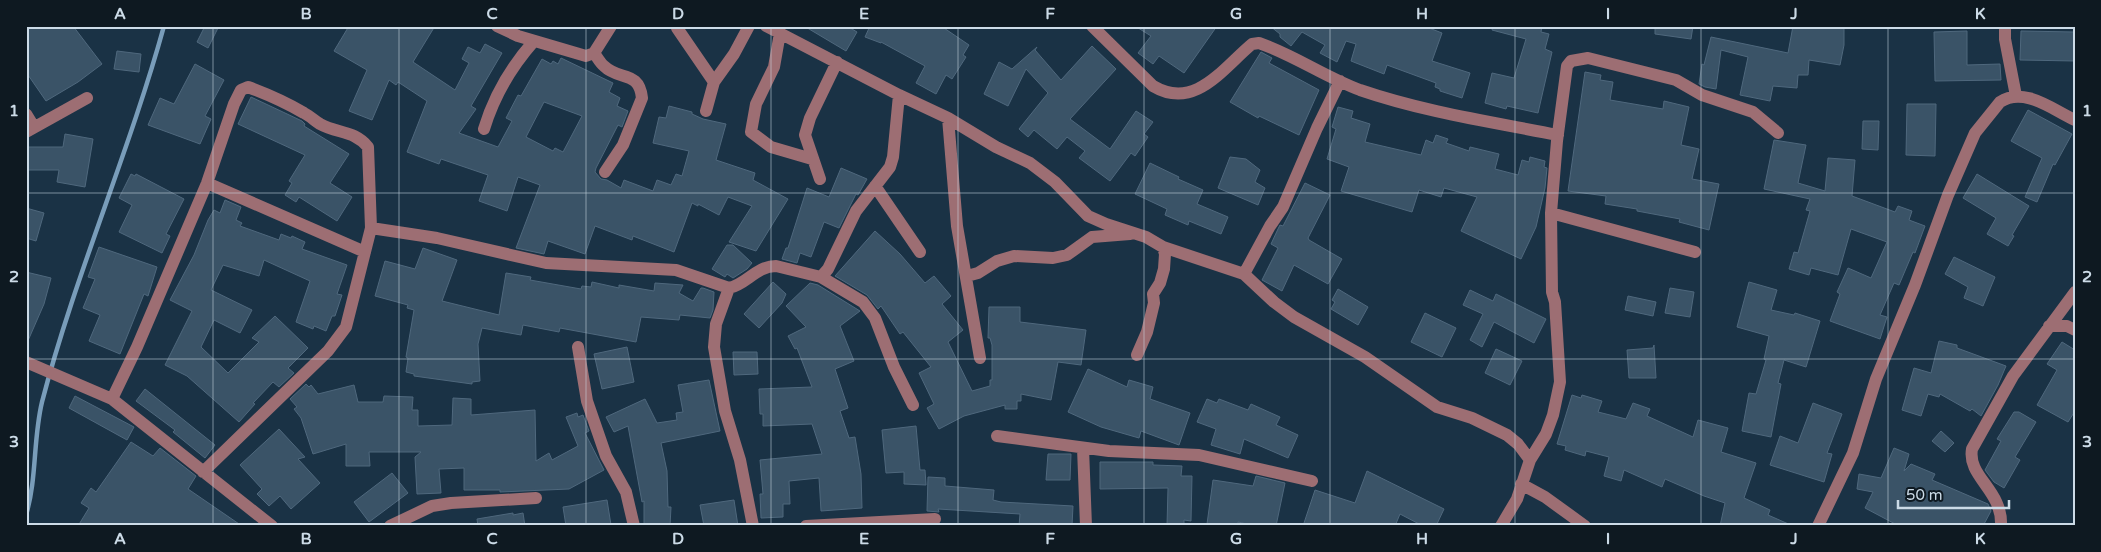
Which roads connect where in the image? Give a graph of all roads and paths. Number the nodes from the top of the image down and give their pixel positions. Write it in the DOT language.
graph roads {
  1 [pos="497,26"];
  2 [pos="611,26"];
  3 [pos="749,26"];
  4 [pos="766,26"];
  5 [pos="1092,26"];
  6 [pos="2005,26"];
  7 [pos="677,28"];
  8 [pos="780,33"];
  9 [pos="534,41"];
  10 [pos="594,53"];
  11 [pos="837,62"];
  12 [pos="1340,81"];
  13 [pos="714,82"];
  14 [pos="899,95"];
  15 [pos="2016,96"];
  16 [pos="87,98"];
  17 [pos="706,111"];
  18 [pos="26,114"];
  19 [pos="948,118"];
  20 [pos="2075,120"];
  21 [pos="484,129"];
  22 [pos="30,130"];
  23 [pos="1778,133"];
  24 [pos="1558,135"];
  25 [pos="812,159"];
  26 [pos="605,172"];
  27 [pos="820,179"];
  28 [pos="207,183"];
  29 [pos="875,186"];
  30 [pos="1551,213"];
  31 [pos="371,228"];
  32 [pos="1134,233"];
  33 [pos="1163,247"];
  34 [pos="365,252"];
  35 [pos="920,252"];
  36 [pos="1696,252"];
  37 [pos="1244,274"];
  38 [pos="966,276"];
  39 [pos="822,277"];
  40 [pos="729,288"];
  41 [pos="2075,292"];
  42 [pos="2049,326"];
  43 [pos="2075,330"];
  44 [pos="578,347"];
  45 [pos="1137,354"];
  46 [pos="980,358"];
  47 [pos="26,362"];
  48 [pos="112,399"];
  49 [pos="913,405"];
  50 [pos="997,436"];
  51 [pos="1083,448"];
  52 [pos="1530,460"];
  53 [pos="204,472"];
  54 [pos="1312,481"];
  55 [pos="1521,484"];
  56 [pos="536,498"];
  57 [pos="935,519"];
  58 [pos="272,526"];
  59 [pos="390,526"];
  60 [pos="634,526"];
  61 [pos="753,526"];
  62 [pos="806,526"];
  63 [pos="1086,526"];
  64 [pos="1501,526"];
  65 [pos="1585,526"];
  66 [pos="1818,526"];
  67 [pos="2001,526"];
  1 -- 9 [label="street"];
  2 -- 10 [label="street"];
  3 -- 13 [label="street"];
  4 -- 8 [label="street"];
  5 -- 12 [label="street"];
  6 -- 15 [label="street"];
  7 -- 13 [label="street"];
  8 -- 11 [label="street"];
  8 -- 25 [label="street"];
  9 -- 10 [label="street"];
  9 -- 21 [label="street"];
  10 -- 26 [label="street"];
  11 -- 14 [label="street"];
  11 -- 25 [label="street"];
  12 -- 24 [label="street"];
  12 -- 37 [label="street"];
  13 -- 17 [label="street"];
  14 -- 19 [label="street"];
  14 -- 29 [label="street"];
  15 -- 20 [label="street"];
  15 -- 66 [label="street"];
  16 -- 22 [label="street"];
  18 -- 22 [label="street"];
  19 -- 32 [label="street"];
  19 -- 38 [label="street"];
  23 -- 24 [label="street"];
  24 -- 30 [label="street"];
  25 -- 27 [label="street"];
  28 -- 31 [label="street"];
  28 -- 34 [label="street"];
  28 -- 48 [label="street"];
  29 -- 35 [label="street"];
  29 -- 39 [label="street"];
  30 -- 36 [label="street"];
  30 -- 52 [label="street"];
  31 -- 34 [label="street"];
  31 -- 40 [label="street"];
  32 -- 33 [label="street"];
  32 -- 38 [label="street"];
  33 -- 37 [label="street"];
  33 -- 45 [label="street"];
  34 -- 53 [label="street"];
  37 -- 52 [label="street"];
  38 -- 46 [label="street"];
  39 -- 40 [label="street"];
  39 -- 49 [label="street"];
  40 -- 61 [label="street"];
  41 -- 42 [label="street"];
  42 -- 43 [label="street"];
  42 -- 67 [label="street"];
  44 -- 60 [label="street"];
  47 -- 48 [label="street"];
  48 -- 53 [label="street"];
  50 -- 51 [label="street"];
  51 -- 54 [label="street"];
  51 -- 63 [label="street"];
  52 -- 55 [label="street"];
  53 -- 58 [label="street"];
  55 -- 64 [label="street"];
  55 -- 65 [label="street"];
  56 -- 59 [label="street"];
  57 -- 62 [label="street"];
}
